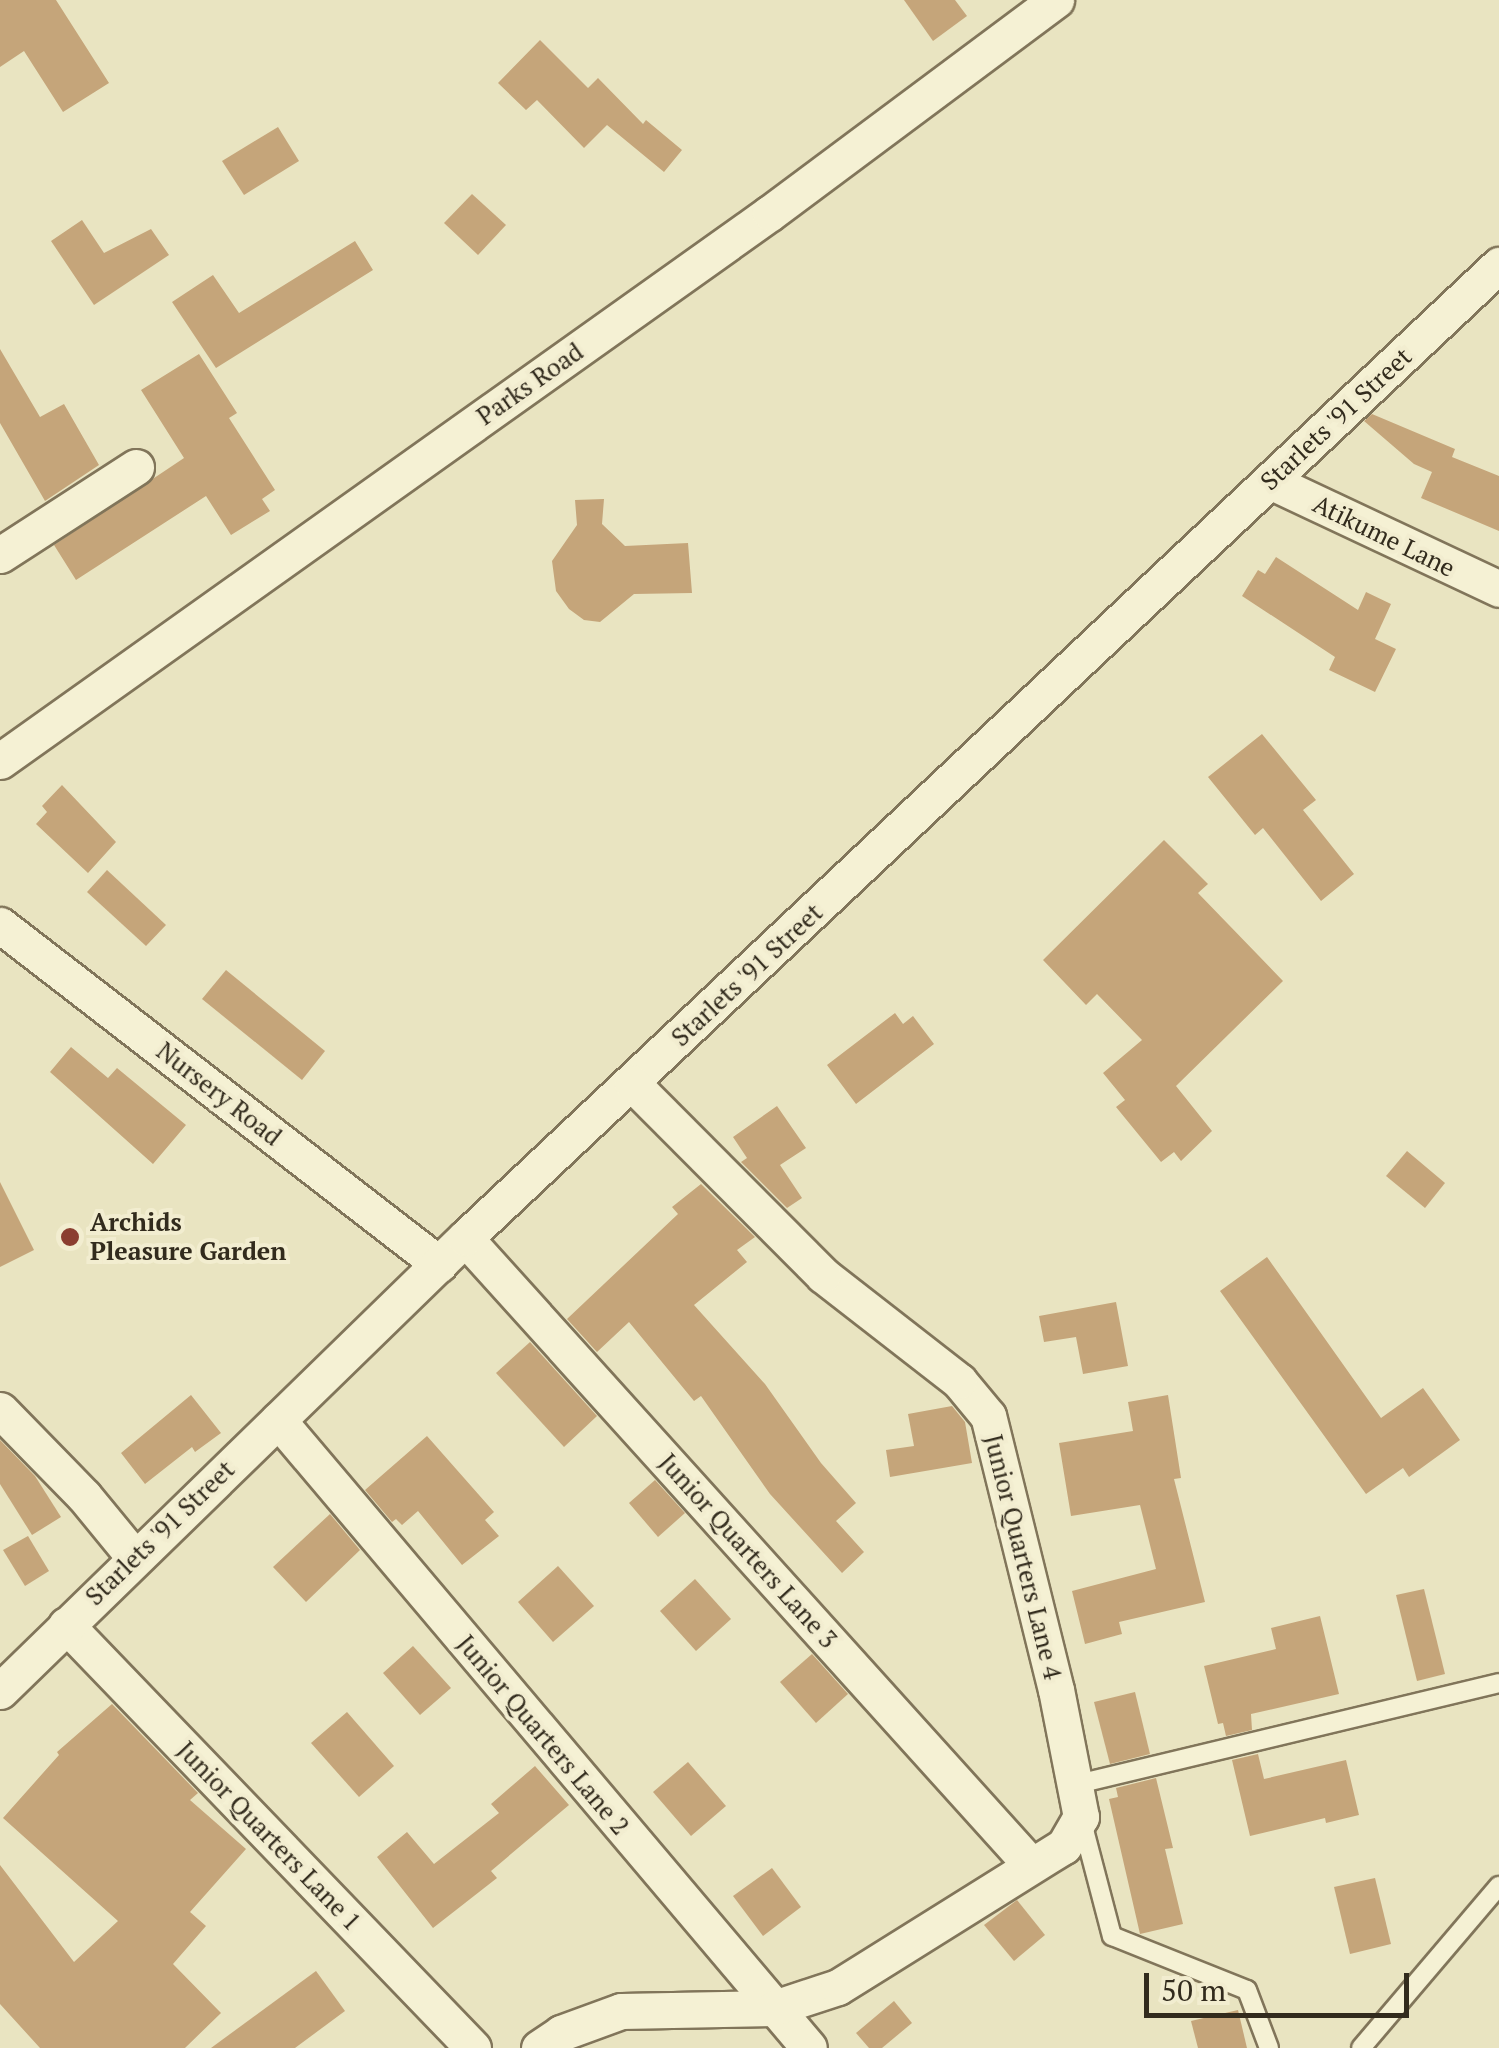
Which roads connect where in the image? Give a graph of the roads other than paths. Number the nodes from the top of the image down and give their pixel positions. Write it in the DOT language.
graph roads {
  1 [pos="1056,0"];
  2 [pos="1499,264"];
  3 [pos="136,467"];
  4 [pos="1270,481"];
  5 [pos="0,555"];
  6 [pos="1499,589"];
  7 [pos="0,761"];
  8 [pos="0,924"];
  9 [pos="632,1083"];
  10 [pos="465,1238"];
  11 [pos="439,1264"];
  12 [pos="0,1410"];
  13 [pos="278,1420"];
  14 [pos="135,1558"];
  15 [pos="66,1624"];
  16 [pos="1499,1682"];
  17 [pos="0,1690"];
  18 [pos="1077,1801"];
  19 [pos="1030,1865"];
  20 [pos="1499,1886"];
  21 [pos="774,2008"];
  22 [pos="473,2048"];
  23 [pos="539,2048"];
  24 [pos="810,2048"];
  25 [pos="1270,2048"];
  26 [pos="1362,2048"];
  1 -- 7 [label="street, Parks Road"];
  2 -- 4 [label="street, Starlets '91 Street"];
  3 -- 5 [label="street"];
  4 -- 6 [label="street, Atikume Lane"];
  4 -- 9 [label="street, Starlets '91 Street"];
  8 -- 11 [label="street, Nursery Road"];
  9 -- 10 [label="street, Starlets '91 Street"];
  9 -- 18 [label="street, Junior Quarters Lane 4"];
  10 -- 11 [label="street, Starlets '91 Street"];
  10 -- 19 [label="street, Junior Quarters Lane 3"];
  11 -- 13 [label="street, Starlets '91 Street"];
  12 -- 14 [label="street"];
  13 -- 14 [label="street, Starlets '91 Street"];
  13 -- 21 [label="street, Junior Quarters Lane 2"];
  14 -- 15 [label="street, Starlets '91 Street"];
  15 -- 17 [label="street, Starlets '91 Street"];
  15 -- 22 [label="street, Junior Quarters Lane 1"];
  16 -- 18 [label="lane"];
  18 -- 19 [label="street"];
  18 -- 25 [label="lane"];
  19 -- 21 [label="street"];
  20 -- 26 [label="lane"];
  21 -- 23 [label="street"];
  21 -- 24 [label="street, Junior Quarters Lane 2"];
}
